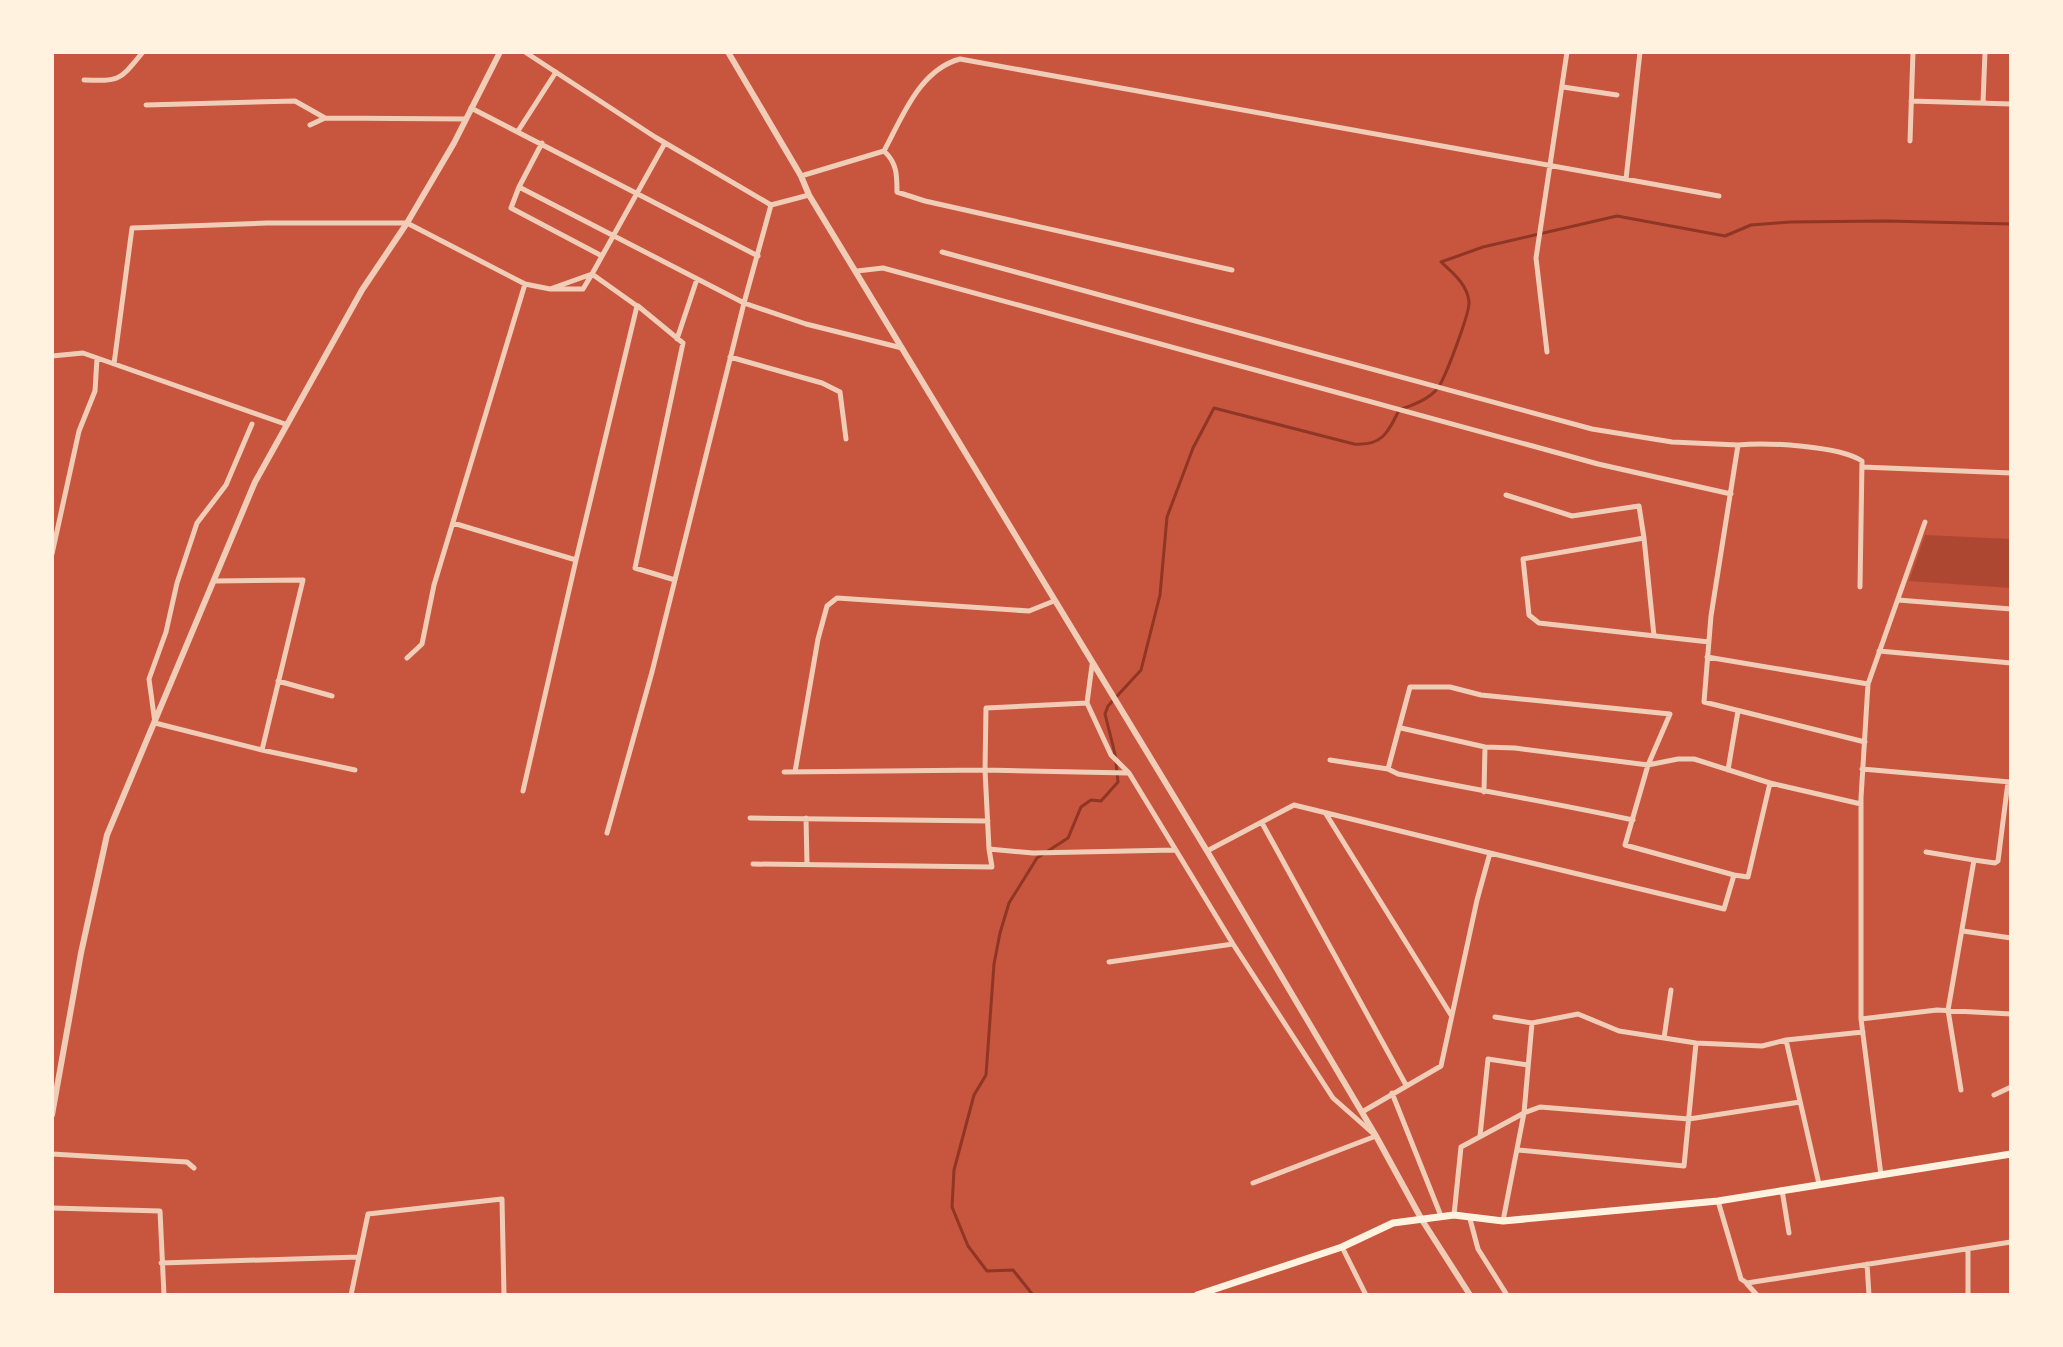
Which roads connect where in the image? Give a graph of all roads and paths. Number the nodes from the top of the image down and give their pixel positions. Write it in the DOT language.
graph roads {
  1 [pos="143,52"];
  2 [pos="500,52"];
  3 [pos="525,52"];
  4 [pos="728,52"];
  5 [pos="1567,52"];
  6 [pos="1640,52"];
  7 [pos="1913,52"];
  8 [pos="1985,52"];
  9 [pos="557,71"];
  10 [pos="84,80"];
  11 [pos="1563,87"];
  12 [pos="1617,95"];
  13 [pos="1911,101"];
  14 [pos="1983,103"];
  15 [pos="2011,104"];
  16 [pos="146,105"];
  17 [pos="471,108"];
  18 [pos="325,118"];
  19 [pos="466,119"];
  20 [pos="310,125"];
  21 [pos="518,131"];
  22 [pos="1910,141"];
  23 [pos="542,143"];
  24 [pos="665,143"];
  25 [pos="884,151"];
  26 [pos="1552,164"];
  27 [pos="801,176"];
  28 [pos="1626,179"];
  29 [pos="519,187"];
  30 [pos="638,195"];
  31 [pos="809,195"];
  32 [pos="1719,196"];
  33 [pos="771,205"];
  34 [pos="407,223"];
  35 [pos="614,237"];
  36 [pos="942,252"];
  37 [pos="602,256"];
  38 [pos="758,256"];
  39 [pos="1232,270"];
  40 [pos="857,271"];
  41 [pos="592,274"];
  42 [pos="697,279"];
  43 [pos="525,284"];
  44 [pos="550,289"];
  45 [pos="744,303"];
  46 [pos="637,306"];
  47 [pos="677,339"];
  48 [pos="903,348"];
  49 [pos="1547,352"];
  50 [pos="52,356"];
  51 [pos="730,357"];
  52 [pos="97,358"];
  53 [pos="114,364"];
  54 [pos="252,424"];
  55 [pos="285,424"];
  56 [pos="846,439"];
  57 [pos="1738,445"];
  58 [pos="1862,467"];
  59 [pos="2011,473"];
  60 [pos="1731,494"];
  61 [pos="1506,495"];
  62 [pos="1925,522"];
  63 [pos="453,523"];
  64 [pos="1644,538"];
  65 [pos="52,554"];
  66 [pos="576,560"];
  67 [pos="675,580"];
  68 [pos="214,581"];
  69 [pos="1860,587"];
  70 [pos="1898,600"];
  71 [pos="1054,601"];
  72 [pos="2011,609"];
  73 [pos="1654,636"];
  74 [pos="1709,642"];
  75 [pos="1879,651"];
  76 [pos="1707,657"];
  77 [pos="407,658"];
  78 [pos="2011,663"];
  79 [pos="1092,665"];
  80 [pos="278,681"];
  81 [pos="1868,684"];
  82 [pos="332,696"];
  83 [pos="1087,703"];
  84 [pos="1738,711"];
  85 [pos="155,723"];
  86 [pos="1401,728"];
  87 [pos="1865,742"];
  88 [pos="1485,747"];
  89 [pos="262,750"];
  90 [pos="1330,760"];
  91 [pos="1648,765"];
  92 [pos="1388,769"];
  93 [pos="1862,769"];
  94 [pos="355,770"];
  95 [pos="985,770"];
  96 [pos="1728,770"];
  97 [pos="784,772"];
  98 [pos="795,772"];
  99 [pos="1129,773"];
  100 [pos="2010,782"];
  101 [pos="1770,783"];
  102 [pos="523,791"];
  103 [pos="1484,792"];
  104 [pos="1861,804"];
  105 [pos="1326,814"];
  106 [pos="750,818"];
  107 [pos="806,818"];
  108 [pos="1633,820"];
  109 [pos="988,821"];
  110 [pos="1261,823"];
  111 [pos="607,833"];
  112 [pos="989,849"];
  113 [pos="1176,850"];
  114 [pos="1207,851"];
  115 [pos="1926,852"];
  116 [pos="1490,853"];
  117 [pos="1974,860"];
  118 [pos="753,864"];
  119 [pos="807,864"];
  120 [pos="1734,875"];
  121 [pos="1963,931"];
  122 [pos="2011,938"];
  123 [pos="1233,944"];
  124 [pos="1109,962"];
  125 [pos="1671,990"];
  126 [pos="1948,1010"];
  127 [pos="2011,1014"];
  128 [pos="1452,1016"];
  129 [pos="1495,1017"];
  130 [pos="1861,1019"];
  131 [pos="1532,1023"];
  132 [pos="1863,1032"];
  133 [pos="1664,1038"];
  134 [pos="1786,1040"];
  135 [pos="1696,1043"];
  136 [pos="1528,1065"];
  137 [pos="1406,1085"];
  138 [pos="2011,1087"];
  139 [pos="1961,1090"];
  140 [pos="1392,1093"];
  141 [pos="1994,1095"];
  142 [pos="1800,1102"];
  143 [pos="1362,1112"];
  144 [pos="1524,1113"];
  145 [pos="52,1115"];
  146 [pos="1689,1119"];
  147 [pos="1376,1136"];
  148 [pos="1480,1137"];
  149 [pos="1518,1150"];
  150 [pos="52,1154"];
  151 [pos="2011,1154"];
  152 [pos="194,1168"];
  153 [pos="1881,1175"];
  154 [pos="1253,1183"];
  155 [pos="1819,1184"];
  156 [pos="1782,1190"];
  157 [pos="1718,1201"];
  158 [pos="52,1208"];
  159 [pos="1454,1215"];
  160 [pos="1441,1216"];
  161 [pos="1470,1219"];
  162 [pos="1422,1220"];
  163 [pos="1503,1221"];
  164 [pos="1789,1233"];
  165 [pos="2011,1242"];
  166 [pos="1342,1247"];
  167 [pos="1968,1249"];
  168 [pos="359,1257"];
  169 [pos="161,1263"];
  170 [pos="1867,1264"];
  171 [pos="1747,1283"];
  172 [pos="164,1295"];
  173 [pos="351,1295"];
  174 [pos="504,1295"];
  175 [pos="1197,1295"];
  176 [pos="1366,1295"];
  177 [pos="1470,1295"];
  178 [pos="1507,1295"];
  179 [pos="1757,1295"];
  180 [pos="1869,1295"];
  181 [pos="1968,1295"];
  1 -- 10 [label="street"];
  2 -- 17 [label="street"];
  3 -- 9 [label="street"];
  4 -- 27 [label="street"];
  5 -- 11 [label="street"];
  6 -- 28 [label="street"];
  7 -- 13 [label="street"];
  8 -- 14 [label="street"];
  9 -- 21 [label="street"];
  9 -- 24 [label="street"];
  11 -- 12 [label="street"];
  11 -- 26 [label="street"];
  13 -- 14 [label="street"];
  13 -- 22 [label="street"];
  14 -- 15 [label="street"];
  16 -- 18 [label="street"];
  17 -- 19 [label="street"];
  17 -- 21 [label="street"];
  18 -- 19 [label="street"];
  18 -- 20 [label="street"];
  19 -- 34 [label="street"];
  21 -- 23 [label="street"];
  23 -- 29 [label="street"];
  23 -- 30 [label="street"];
  24 -- 30 [label="street"];
  24 -- 33 [label="street"];
  25 -- 26 [label="street"];
  25 -- 27 [label="street"];
  25 -- 39 [label="street"];
  26 -- 28 [label="street"];
  26 -- 49 [label="street"];
  27 -- 31 [label="street"];
  28 -- 32 [label="street"];
  29 -- 35 [label="street"];
  29 -- 37 [label="street"];
  30 -- 35 [label="street"];
  30 -- 38 [label="street"];
  31 -- 33 [label="street"];
  31 -- 40 [label="street"];
  33 -- 38 [label="street"];
  34 -- 43 [label="street"];
  34 -- 53 [label="street"];
  34 -- 55 [label="street"];
  35 -- 37 [label="street"];
  35 -- 42 [label="street"];
  36 -- 57 [label="street"];
  37 -- 41 [label="street"];
  38 -- 45 [label="street"];
  40 -- 48 [label="street"];
  40 -- 60 [label="street"];
  41 -- 44 [label="street"];
  41 -- 44 [label="street"];
  41 -- 46 [label="street"];
  42 -- 45 [label="street"];
  42 -- 47 [label="street"];
  43 -- 44 [label="street"];
  43 -- 63 [label="street"];
  45 -- 48 [label="street"];
  45 -- 51 [label="street"];
  46 -- 47 [label="street"];
  46 -- 66 [label="street"];
  47 -- 67 [label="street"];
  48 -- 71 [label="street"];
  50 -- 52 [label="street"];
  51 -- 56 [label="street"];
  51 -- 67 [label="street"];
  52 -- 53 [label="street"];
  52 -- 65 [label="street"];
  53 -- 55 [label="street"];
  54 -- 85 [label="street"];
  55 -- 68 [label="street"];
  57 -- 58 [label="street"];
  57 -- 60 [label="street"];
  58 -- 59 [label="street"];
  58 -- 69 [label="street"];
  60 -- 74 [label="street"];
  61 -- 64 [label="street"];
  62 -- 70 [label="street"];
  63 -- 66 [label="street"];
  63 -- 77 [label="street"];
  64 -- 73 [label="street"];
  64 -- 73 [label="street"];
  66 -- 102 [label="street"];
  67 -- 111 [label="street"];
  68 -- 80 [label="street"];
  68 -- 85 [label="street"];
  70 -- 72 [label="street"];
  70 -- 75 [label="street"];
  71 -- 79 [label="street"];
  71 -- 98 [label="street"];
  73 -- 74 [label="street"];
  74 -- 76 [label="street"];
  75 -- 78 [label="street"];
  75 -- 81 [label="street"];
  76 -- 81 [label="street"];
  76 -- 84 [label="street"];
  79 -- 83 [label="street"];
  79 -- 114 [label="street"];
  80 -- 82 [label="street"];
  80 -- 89 [label="street"];
  81 -- 87 [label="street"];
  83 -- 95 [label="street"];
  83 -- 99 [label="street"];
  84 -- 87 [label="street"];
  84 -- 96 [label="street"];
  85 -- 89 [label="street"];
  85 -- 145 [label="street"];
  86 -- 88 [label="street"];
  86 -- 91 [label="street"];
  86 -- 92 [label="street"];
  87 -- 93 [label="street"];
  88 -- 91 [label="street"];
  88 -- 103 [label="street"];
  89 -- 94 [label="street"];
  90 -- 92 [label="street"];
  91 -- 96 [label="street"];
  91 -- 108 [label="street"];
  92 -- 103 [label="street"];
  93 -- 100 [label="street"];
  93 -- 104 [label="street"];
  95 -- 98 [label="street"];
  95 -- 99 [label="street"];
  95 -- 109 [label="street"];
  96 -- 101 [label="street"];
  97 -- 98 [label="street"];
  99 -- 113 [label="street"];
  100 -- 117 [label="street"];
  101 -- 104 [label="street"];
  101 -- 120 [label="street"];
  103 -- 108 [label="street"];
  104 -- 130 [label="street"];
  105 -- 110 [label="street"];
  105 -- 116 [label="street"];
  105 -- 128 [label="street"];
  106 -- 107 [label="street"];
  107 -- 109 [label="street"];
  107 -- 119 [label="street"];
  108 -- 120 [label="street"];
  109 -- 112 [label="street"];
  110 -- 114 [label="street"];
  110 -- 137 [label="street"];
  112 -- 113 [label="street"];
  112 -- 119 [label="street"];
  113 -- 123 [label="street"];
  114 -- 143 [label="street"];
  115 -- 117 [label="street"];
  116 -- 120 [label="street"];
  116 -- 128 [label="street"];
  117 -- 121 [label="street"];
  118 -- 119 [label="street"];
  121 -- 122 [label="street"];
  121 -- 126 [label="street"];
  123 -- 124 [label="street"];
  123 -- 147 [label="street"];
  125 -- 133 [label="street"];
  126 -- 127 [label="street"];
  126 -- 130 [label="street"];
  126 -- 139 [label="street"];
  128 -- 137 [label="street"];
  129 -- 131 [label="street"];
  130 -- 132 [label="street"];
  131 -- 133 [label="street"];
  131 -- 136 [label="street"];
  132 -- 134 [label="street"];
  132 -- 153 [label="street"];
  133 -- 135 [label="street"];
  134 -- 135 [label="street"];
  134 -- 142 [label="street"];
  135 -- 146 [label="street"];
  136 -- 144 [label="street"];
  136 -- 148 [label="street"];
  137 -- 140 [label="street"];
  138 -- 141 [label="street"];
  140 -- 143 [label="street"];
  140 -- 160 [label="street"];
  142 -- 146 [label="street"];
  142 -- 155 [label="street"];
  143 -- 147 [label="street"];
  144 -- 146 [label="street"];
  144 -- 148 [label="street"];
  144 -- 149 [label="street"];
  146 -- 149 [label="street"];
  147 -- 154 [label="street"];
  147 -- 162 [label="street"];
  148 -- 159 [label="street"];
  149 -- 163 [label="street"];
  150 -- 152 [label="street"];
  151 -- 153 [label="main road"];
  153 -- 155 [label="main road"];
  155 -- 156 [label="main road"];
  156 -- 157 [label="main road"];
  156 -- 164 [label="street"];
  157 -- 163 [label="main road"];
  157 -- 171 [label="street"];
  158 -- 169 [label="street"];
  159 -- 160 [label="main road"];
  159 -- 161 [label="main road"];
  160 -- 162 [label="main road"];
  161 -- 163 [label="main road"];
  161 -- 178 [label="street"];
  162 -- 166 [label="main road"];
  162 -- 177 [label="street"];
  165 -- 167 [label="street"];
  166 -- 175 [label="main road"];
  166 -- 176 [label="street"];
  167 -- 170 [label="street"];
  167 -- 181 [label="street"];
  168 -- 169 [label="street"];
  168 -- 173 [label="street"];
  168 -- 174 [label="street"];
  169 -- 172 [label="street"];
  170 -- 171 [label="street"];
  170 -- 180 [label="street"];
  171 -- 179 [label="street"];
}
